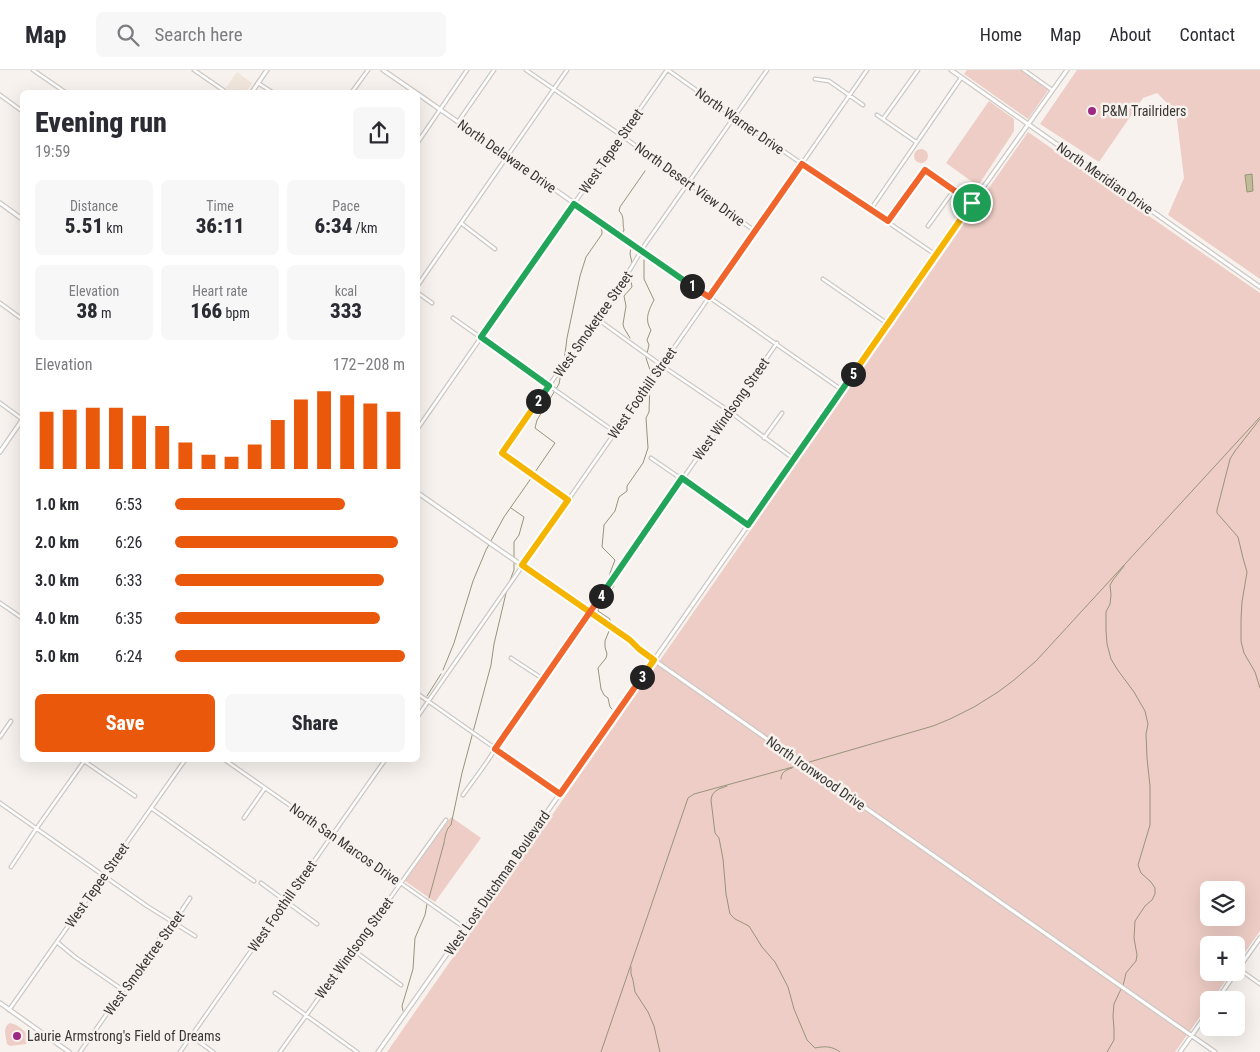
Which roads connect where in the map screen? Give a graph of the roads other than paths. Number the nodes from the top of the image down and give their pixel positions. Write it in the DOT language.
graph roads {
  1 [pos="33,70"];
  2 [pos="194,70"];
  3 [pos="267,70"];
  4 [pos="368,70"];
  5 [pos="383,70"];
  6 [pos="467,70"];
  7 [pos="494,70"];
  8 [pos="526,70"];
  9 [pos="567,70"];
  10 [pos="667,70"];
  11 [pos="767,70"];
  12 [pos="867,70"];
  13 [pos="918,70"];
  14 [pos="950,70"];
  15 [pos="1024,70"];
  16 [pos="1066,70"];
  17 [pos="962,78"];
  18 [pos="815,79"];
  19 [pos="258,83"];
  20 [pos="554,89"];
  21 [pos="62,90"];
  22 [pos="223,90"];
  23 [pos="253,90"];
  24 [pos="269,90"];
  25 [pos="353,90"];
  26 [pos="412,90"];
  27 [pos="1052,90"];
  28 [pos="0,95"];
  29 [pos="420,96"];
  30 [pos="849,96"];
  31 [pos="863,105"];
  32 [pos="20,110"];
  33 [pos="440,110"];
  34 [pos="877,115"];
  35 [pos="735,117"];
  36 [pos="883,119"];
  37 [pos="458,122"];
  38 [pos="1029,125"];
  39 [pos="622,135"];
  40 [pos="420,139"];
  41 [pos="916,142"];
  42 [pos="507,157"];
  43 [pos="802,164"];
  44 [pos="688,182"];
  45 [pos="954,190"];
  46 [pos="0,203"];
  47 [pos="972,203"];
  48 [pos="574,204"];
  49 [pos="871,209"];
  50 [pos="20,218"];
  51 [pos="888,221"];
  52 [pos="460,223"];
  53 [pos="928,226"];
  54 [pos="755,231"];
  55 [pos="495,249"];
  56 [pos="642,251"];
  57 [pos="936,255"];
  58 [pos="823,279"];
  59 [pos="420,282"];
  60 [pos="1260,287"];
  61 [pos="420,295"];
  62 [pos="709,297"];
  63 [pos="0,303"];
  64 [pos="432,304"];
  65 [pos="20,318"];
  66 [pos="453,318"];
  67 [pos="596,318"];
  68 [pos="888,324"];
  69 [pos="481,337"];
  70 [pos="776,343"];
  71 [pos="661,365"];
  72 [pos="549,386"];
  73 [pos="842,390"];
  74 [pos="0,403"];
  75 [pos="729,412"];
  76 [pos="782,413"];
  77 [pos="20,418"];
  78 [pos="20,423"];
  79 [pos="420,425"];
  80 [pos="615,432"];
  81 [pos="764,438"];
  82 [pos="0,452"];
  83 [pos="651,458"];
  84 [pos="794,460"];
  85 [pos="682,478"];
  86 [pos="420,494"];
  87 [pos="568,500"];
  88 [pos="748,525"];
  89 [pos="522,565"];
  90 [pos="0,603"];
  91 [pos="590,612"];
  92 [pos="20,617"];
  93 [pos="511,658"];
  94 [pos="654,660"];
  95 [pos="544,680"];
  96 [pos="420,696"];
  97 [pos="428,702"];
  98 [pos="420,713"];
  99 [pos="11,721"];
  100 [pos="0,736"];
  101 [pos="495,749"];
  102 [pos="83,762"];
  103 [pos="85,762"];
  104 [pos="184,762"];
  105 [pos="228,762"];
  106 [pos="384,762"];
  107 [pos="265,788"];
  108 [pos="560,794"];
  109 [pos="463,795"];
  110 [pos="135,796"];
  111 [pos="0,803"];
  112 [pos="151,808"];
  113 [pos="244,818"];
  114 [pos="446,820"];
  115 [pos="36,829"];
  116 [pos="332,835"];
  117 [pos="11,867"];
  118 [pos="103,876"];
  119 [pos="254,881"];
  120 [pos="401,882"];
  121 [pos="261,883"];
  122 [pos="190,898"];
  123 [pos="286,902"];
  124 [pos="172,921"];
  125 [pos="317,924"];
  126 [pos="466,928"];
  127 [pos="195,936"];
  128 [pos="1260,938"];
  129 [pos="57,942"];
  130 [pos="353,950"];
  131 [pos="1245,960"];
  132 [pos="1245,976"];
  133 [pos="1260,984"];
  134 [pos="402,986"];
  135 [pos="123,990"];
  136 [pos="275,993"];
  137 [pos="0,1003"];
  138 [pos="9,1010"];
  139 [pos="306,1015"];
  140 [pos="1200,1025"];
  141 [pos="191,1036"];
  142 [pos="1192,1036"];
  143 [pos="69,1052"];
  144 [pos="80,1052"];
  145 [pos="180,1052"];
  146 [pos="213,1052"];
  147 [pos="280,1052"];
  148 [pos="358,1052"];
  149 [pos="378,1052"];
  150 [pos="1180,1052"];
  151 [pos="1215,1052"];
  1 -- 21 [label="street"];
  2 -- 22 [label="street"];
  3 -- 19 [label="street"];
  4 -- 25 [label="street"];
  5 -- 26 [label="street, North Delaware Drive"];
  6 -- 33 [label="street"];
  7 -- 37 [label="street"];
  8 -- 20 [label="street, North Desert View Drive"];
  9 -- 20 [label="street"];
  10 -- 35 [label="street, North Warner Drive"];
  10 -- 39 [label="street, West Tepee Street"];
  11 -- 35 [label="street, West Smoketree Street"];
  12 -- 30 [label="street, West Foothill Street"];
  13 -- 36 [label="street"];
  14 -- 17 [label="street, North Meridian Drive"];
  15 -- 27 [label="street"];
  16 -- 27 [label="street, West Lost Dutchman Boulevard"];
  17 -- 38 [label="street, North Meridian Drive"];
  17 -- 41 [label="street"];
  18 -- 30 [label="street"];
  19 -- 23 [label="street"];
  19 -- 24 [label="street"];
  20 -- 39 [label="street, North Desert View Drive"];
  20 -- 42 [label="street"];
  27 -- 38 [label="street, West Lost Dutchman Boulevard"];
  28 -- 32 [label="street"];
  29 -- 33 [label="street, North Delaware Drive"];
  30 -- 31 [label="street"];
  30 -- 43 [label="street, West Foothill Street"];
  33 -- 37 [label="street, North Delaware Drive"];
  33 -- 40 [label="street"];
  34 -- 36 [label="street"];
  35 -- 43 [label="street, North Warner Drive"];
  35 -- 44 [label="street, West Smoketree Street"];
  36 -- 41 [label="street"];
  37 -- 42 [label="street, North Delaware Drive"];
  38 -- 47 [label="street, West Lost Dutchman Boulevard"];
  38 -- 60 [label="street, North Meridian Drive"];
  39 -- 44 [label="street, North Desert View Drive"];
  39 -- 48 [label="street, West Tepee Street"];
  41 -- 49 [label="street"];
  42 -- 48 [label="street, North Delaware Drive"];
  42 -- 52 [label="street"];
  43 -- 49 [label="street, North Warner Drive"];
  43 -- 54 [label="street, West Foothill Street"];
  44 -- 54 [label="street, North Desert View Drive"];
  44 -- 56 [label="street, West Smoketree Street"];
  45 -- 47 [label="street"];
  45 -- 51 [label="street"];
  45 -- 53 [label="street"];
  46 -- 50 [label="street"];
  47 -- 57 [label="street, West Lost Dutchman Boulevard"];
  48 -- 56 [label="street, North Delaware Drive"];
  48 -- 69 [label="street, West Tepee Street"];
  49 -- 51 [label="street, North Warner Drive"];
  51 -- 57 [label="street, North Warner Drive"];
  52 -- 55 [label="street"];
  52 -- 59 [label="street"];
  54 -- 62 [label="street, West Foothill Street"];
  56 -- 62 [label="street, North Delaware Drive"];
  56 -- 67 [label="street, West Smoketree Street"];
  57 -- 68 [label="street, West Lost Dutchman Boulevard"];
  58 -- 68 [label="street"];
  61 -- 64 [label="street"];
  62 -- 70 [label="street, North Delaware Drive"];
  62 -- 71 [label="street, West Foothill Street"];
  63 -- 65 [label="street"];
  66 -- 69 [label="street"];
  67 -- 71 [label="street"];
  67 -- 72 [label="street, West Smoketree Street"];
  68 -- 73 [label="street, West Lost Dutchman Boulevard"];
  69 -- 72 [label="street"];
  69 -- 79 [label="street, West Tepee Street"];
  70 -- 73 [label="street, North Delaware Drive"];
  70 -- 75 [label="street, West Windsong Street"];
  71 -- 75 [label="street"];
  71 -- 80 [label="street, West Foothill Street"];
  72 -- 80 [label="street"];
  72 -- 87 [label="street, West Smoketree Street"];
  73 -- 84 [label="street, West Lost Dutchman Boulevard"];
  74 -- 77 [label="street"];
  75 -- 81 [label="street"];
  75 -- 85 [label="street, West Windsong Street"];
  76 -- 81 [label="street"];
  78 -- 82 [label="street"];
  80 -- 87 [label="street, West Foothill Street"];
  81 -- 84 [label="street"];
  83 -- 85 [label="street"];
  84 -- 88 [label="street, West Lost Dutchman Boulevard"];
  85 -- 88 [label="street"];
  85 -- 91 [label="street, West Windsong Street"];
  86 -- 89 [label="street, North Ironwood Drive"];
  87 -- 89 [label="street, West Foothill Street"];
  88 -- 94 [label="street, West Lost Dutchman Boulevard"];
  89 -- 91 [label="street, North Ironwood Drive"];
  89 -- 97 [label="street, West Foothill Street"];
  90 -- 92 [label="street"];
  91 -- 94 [label="street, North Ironwood Drive"];
  91 -- 95 [label="street, West Windsong Street"];
  93 -- 95 [label="street"];
  94 -- 108 [label="street, West Lost Dutchman Boulevard"];
  94 -- 142 [label="street, North Ironwood Drive"];
  95 -- 101 [label="street, West Windsong Street"];
  96 -- 97 [label="street"];
  97 -- 98 [label="street, West Foothill Street"];
  97 -- 101 [label="street"];
  99 -- 100 [label="street"];
  101 -- 108 [label="street"];
  101 -- 109 [label="street, West Windsong Street"];
  102 -- 115 [label="street"];
  103 -- 110 [label="street"];
  104 -- 112 [label="street, West Tepee Street"];
  105 -- 107 [label="street, North San Marcos Drive"];
  106 -- 116 [label="street, West Foothill Street"];
  107 -- 113 [label="street"];
  107 -- 116 [label="street, North San Marcos Drive"];
  108 -- 126 [label="street, West Lost Dutchman Boulevard"];
  111 -- 115 [label="street"];
  112 -- 118 [label="street, West Tepee Street"];
  112 -- 119 [label="street"];
  114 -- 120 [label="street, West Windsong Street"];
  115 -- 117 [label="street"];
  115 -- 118 [label="street"];
  116 -- 120 [label="street, North San Marcos Drive"];
  116 -- 123 [label="street, West Foothill Street"];
  118 -- 124 [label="street"];
  118 -- 129 [label="street, West Tepee Street"];
  120 -- 126 [label="street, North San Marcos Drive"];
  120 -- 130 [label="street, West Windsong Street"];
  121 -- 123 [label="street"];
  122 -- 124 [label="street, West Smoketree Street"];
  123 -- 125 [label="street"];
  123 -- 141 [label="street, West Foothill Street"];
  124 -- 127 [label="street"];
  124 -- 135 [label="street, West Smoketree Street"];
  126 -- 149 [label="street, West Lost Dutchman Boulevard"];
  128 -- 131 [label="street"];
  129 -- 135 [label="street"];
  129 -- 138 [label="street, West Tepee Street"];
  130 -- 134 [label="street"];
  130 -- 139 [label="street, West Windsong Street"];
  132 -- 133 [label="street"];
  135 -- 144 [label="street, West Smoketree Street"];
  136 -- 139 [label="street"];
  137 -- 138 [label="street"];
  138 -- 143 [label="street"];
  139 -- 147 [label="street, West Windsong Street"];
  139 -- 148 [label="street"];
  140 -- 142 [label="street"];
  141 -- 145 [label="street, West Foothill Street"];
  141 -- 146 [label="street"];
  142 -- 150 [label="street"];
  142 -- 151 [label="street, North Ironwood Drive"];
}
